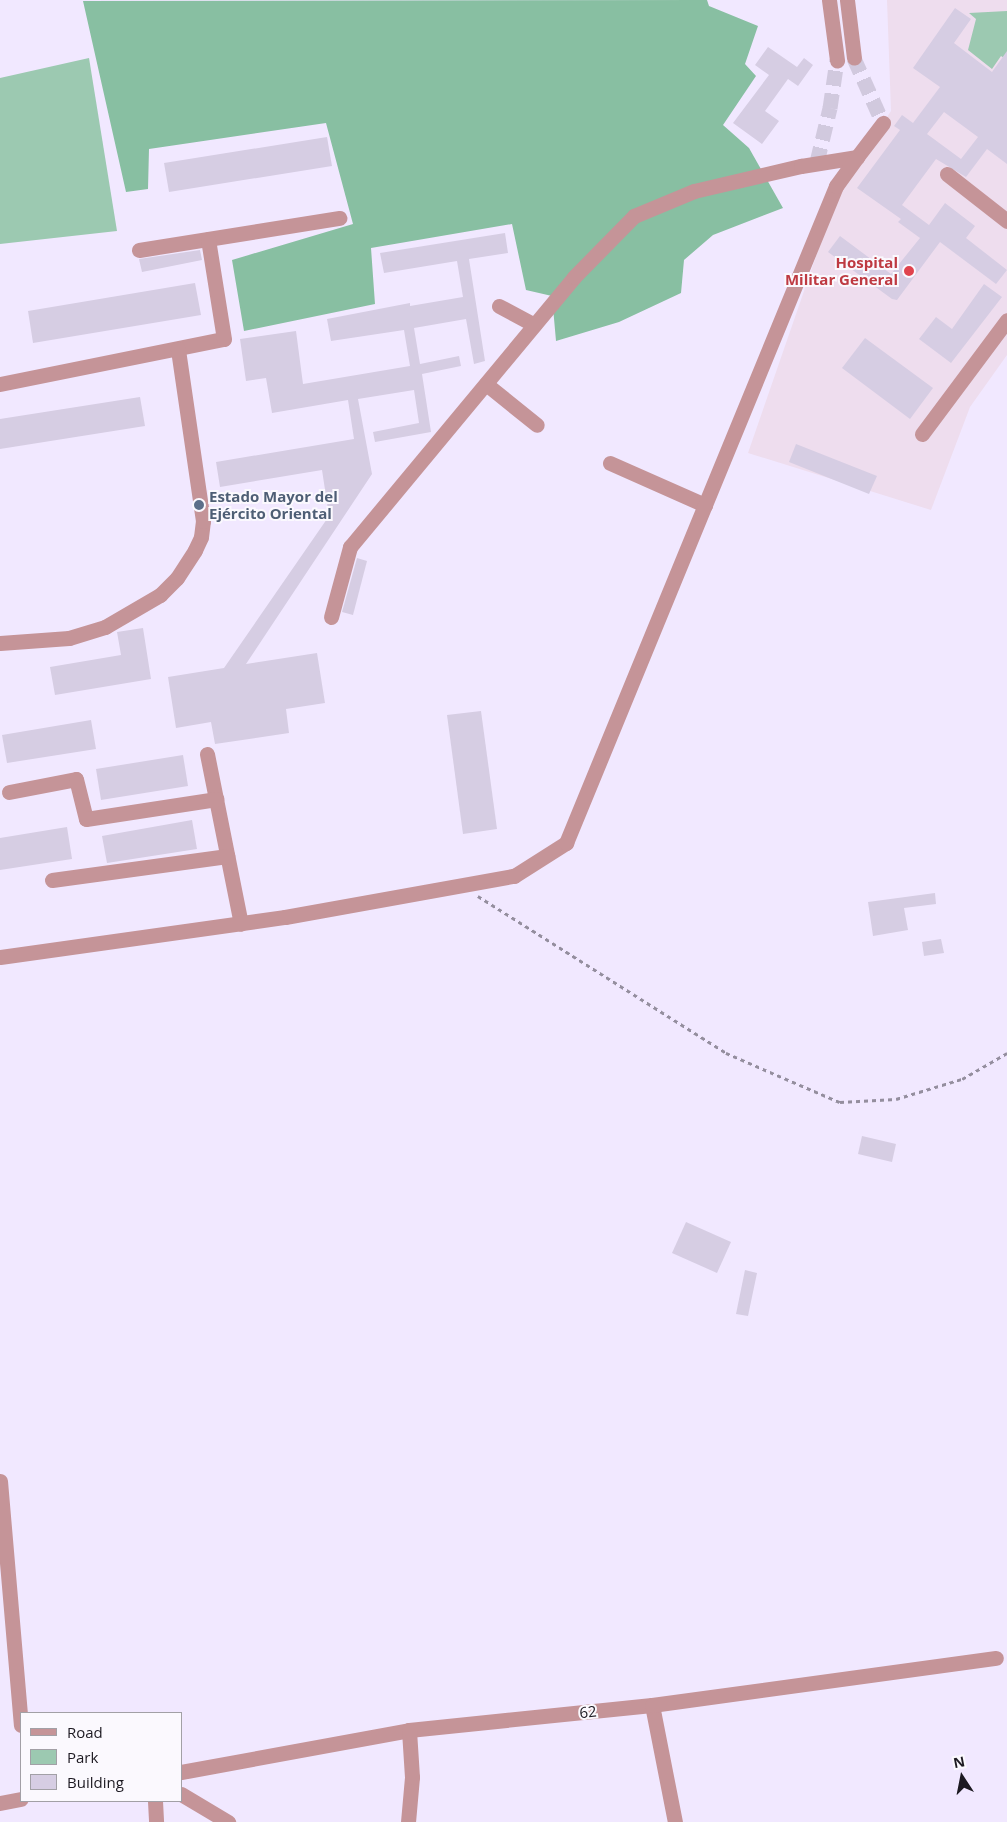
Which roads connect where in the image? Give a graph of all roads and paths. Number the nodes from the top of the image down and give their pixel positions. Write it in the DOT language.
graph roads {
  1 [pos="829,0"];
  2 [pos="847,0"];
  3 [pos="854,58"];
  4 [pos="837,60"];
  5 [pos="883,124"];
  6 [pos="857,157"];
  7 [pos="947,174"];
  8 [pos="339,218"];
  9 [pos="1007,221"];
  10 [pos="208,240"];
  11 [pos="139,250"];
  12 [pos="499,306"];
  13 [pos="1007,320"];
  14 [pos="534,325"];
  15 [pos="178,349"];
  16 [pos="0,384"];
  17 [pos="486,384"];
  18 [pos="537,425"];
  19 [pos="922,434"];
  20 [pos="610,463"];
  21 [pos="706,504"];
  22 [pos="332,617"];
  23 [pos="0,643"];
  24 [pos="207,754"];
  25 [pos="9,792"];
  26 [pos="216,799"];
  27 [pos="228,856"];
  28 [pos="52,880"];
  29 [pos="462,886"];
  30 [pos="241,924"];
  31 [pos="0,957"];
  32 [pos="1007,1053"];
  33 [pos="0,1481"];
  34 [pos="996,1658"];
  35 [pos="652,1705"];
  36 [pos="20,1713"];
  37 [pos="408,1730"];
  38 [pos="182,1772"];
  39 [pos="182,1795"];
  40 [pos="20,1799"];
  41 [pos="156,1802"];
  42 [pos="0,1803"];
  43 [pos="156,1822"];
  44 [pos="228,1822"];
  45 [pos="408,1822"];
  46 [pos="675,1822"];
  1 -- 4 [label="street"];
  2 -- 3 [label="street"];
  5 -- 6 [label="street"];
  6 -- 14 [label="street"];
  6 -- 21 [label="street"];
  7 -- 9 [label="street"];
  8 -- 10 [label="street"];
  10 -- 11 [label="street"];
  10 -- 15 [label="street"];
  12 -- 14 [label="street"];
  13 -- 19 [label="street"];
  14 -- 17 [label="street"];
  15 -- 16 [label="street"];
  15 -- 23 [label="street"];
  17 -- 18 [label="street"];
  17 -- 22 [label="street"];
  20 -- 21 [label="street"];
  21 -- 29 [label="street"];
  24 -- 26 [label="street"];
  25 -- 26 [label="street"];
  26 -- 27 [label="street"];
  27 -- 28 [label="street"];
  27 -- 30 [label="street"];
  29 -- 30 [label="street"];
  29 -- 32 [label="path"];
  30 -- 31 [label="street"];
  33 -- 36 [label="street"];
  34 -- 35 [label="street, 62"];
  35 -- 37 [label="street, 62"];
  35 -- 46 [label="street"];
  37 -- 38 [label="street, 62"];
  37 -- 45 [label="street"];
  39 -- 44 [label="street"];
  40 -- 42 [label="street"];
  41 -- 43 [label="street"];
}
